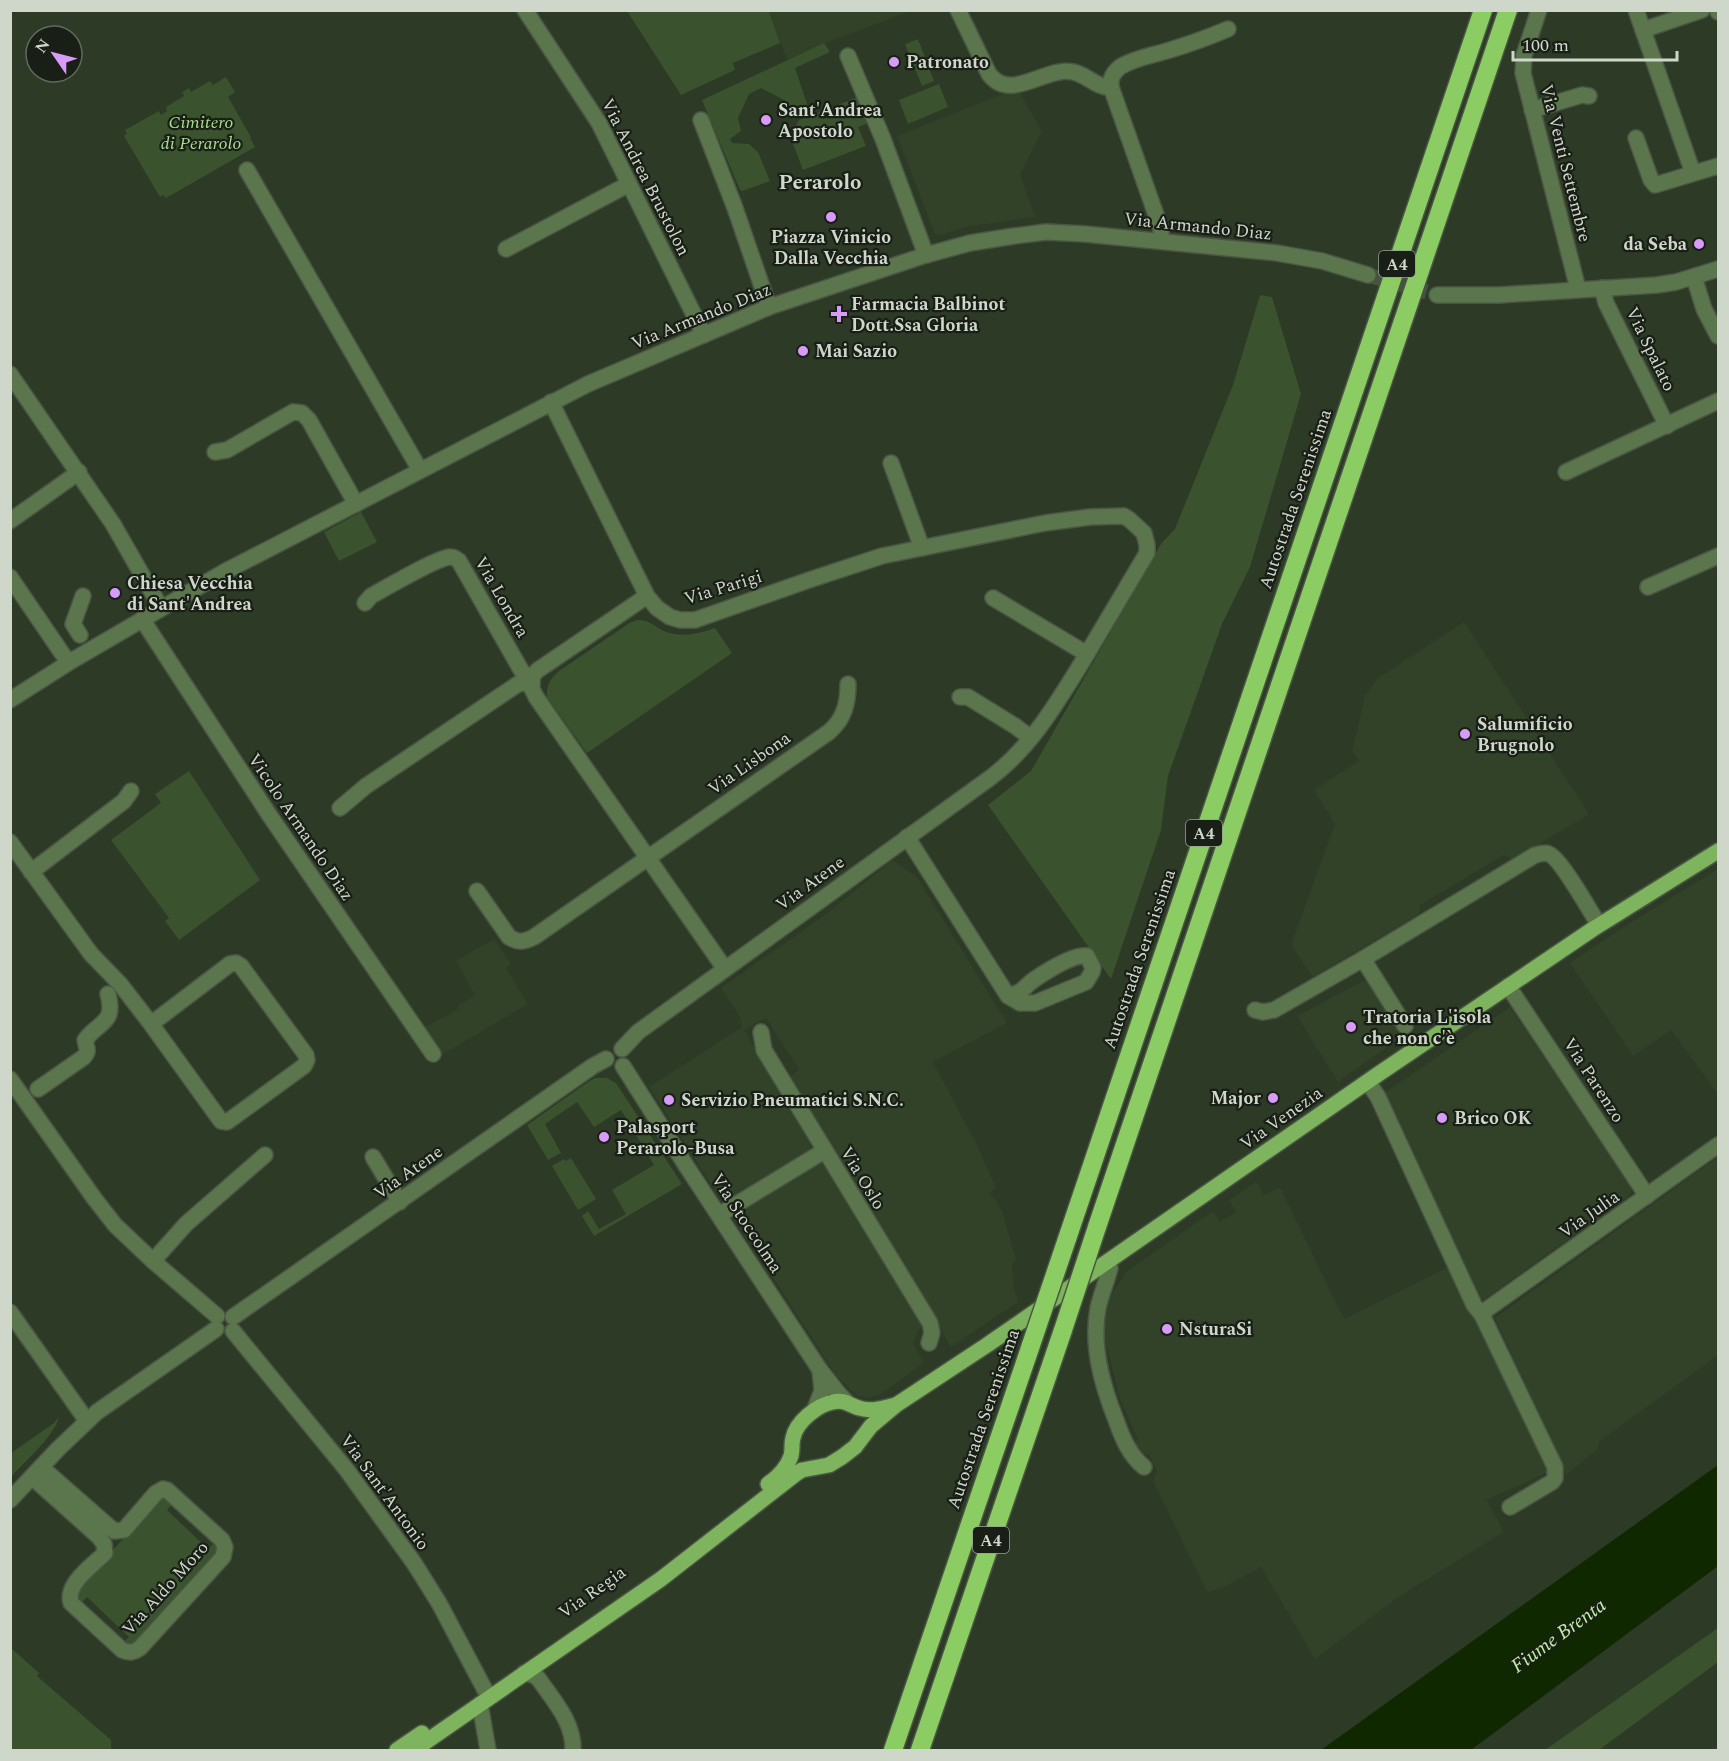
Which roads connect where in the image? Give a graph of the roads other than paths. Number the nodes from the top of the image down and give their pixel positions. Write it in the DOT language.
graph roads {
  1 [pos="525,10"];
  2 [pos="958,10"];
  3 [pos="1483,10"];
  4 [pos="1508,10"];
  5 [pos="1539,10"];
  6 [pos="1636,10"];
  7 [pos="1702,10"];
  8 [pos="1228,28"];
  9 [pos="1642,30"];
  10 [pos="848,56"];
  11 [pos="1111,87"];
  12 [pos="1589,96"];
  13 [pos="1532,110"];
  14 [pos="701,120"];
  15 [pos="1636,138"];
  16 [pos="1719,166"];
  17 [pos="247,170"];
  18 [pos="1693,173"];
  19 [pos="629,184"];
  20 [pos="1161,241"];
  21 [pos="506,249"];
  22 [pos="926,255"];
  23 [pos="1719,269"];
  24 [pos="1368,275"];
  25 [pos="1694,277"];
  26 [pos="1602,288"];
  27 [pos="1576,290"];
  28 [pos="1437,296"];
  29 [pos="770,308"];
  30 [pos="705,335"];
  31 [pos="1719,336"];
  32 [pos="13,382"];
  33 [pos="1719,401"];
  34 [pos="551,402"];
  35 [pos="1667,426"];
  36 [pos="214,452"];
  37 [pos="891,462"];
  38 [pos="420,470"];
  39 [pos="79,472"];
  40 [pos="1566,472"];
  41 [pos="356,504"];
  42 [pos="10,521"];
  43 [pos="1141,528"];
  44 [pos="922,548"];
  45 [pos="1719,556"];
  46 [pos="10,577"];
  47 [pos="1648,587"];
  48 [pos="83,596"];
  49 [pos="647,596"];
  50 [pos="993,598"];
  51 [pos="365,603"];
  52 [pos="161,608"];
  53 [pos="141,619"];
  54 [pos="57,636"];
  55 [pos="1087,654"];
  56 [pos="68,662"];
  57 [pos="532,682"];
  58 [pos="848,684"];
  59 [pos="960,697"];
  60 [pos="10,700"];
  61 [pos="1031,738"];
  62 [pos="131,791"];
  63 [pos="340,808"];
  64 [pos="908,837"];
  65 [pos="10,842"];
  66 [pos="1719,850"];
  67 [pos="648,858"];
  68 [pos="32,872"];
  69 [pos="477,891"];
  70 [pos="1599,925"];
  71 [pos="1363,959"];
  72 [pos="725,969"];
  73 [pos="1508,986"];
  74 [pos="108,994"];
  75 [pos="1008,996"];
  76 [pos="1255,1010"];
  77 [pos="151,1024"];
  78 [pos="1406,1026"];
  79 [pos="761,1032"];
  80 [pos="622,1049"];
  81 [pos="432,1054"];
  82 [pos="606,1059"];
  83 [pos="623,1066"];
  84 [pos="10,1079"];
  85 [pos="1368,1082"];
  86 [pos="38,1089"];
  87 [pos="1719,1145"];
  88 [pos="824,1150"];
  89 [pos="265,1155"];
  90 [pos="373,1157"];
  91 [pos="1647,1196"];
  92 [pos="400,1202"];
  93 [pos="719,1215"];
  94 [pos="153,1261"];
  95 [pos="1107,1263"];
  96 [pos="10,1312"];
  97 [pos="1482,1315"];
  98 [pos="216,1323"];
  99 [pos="233,1324"];
  100 [pos="929,1343"];
  101 [pos="987,1345"];
  102 [pos="820,1370"];
  103 [pos="852,1405"];
  104 [pos="896,1405"];
  105 [pos="814,1411"];
  106 [pos="87,1421"];
  107 [pos="862,1438"];
  108 [pos="793,1448"];
  109 [pos="1144,1467"];
  110 [pos="815,1468"];
  111 [pos="37,1472"];
  112 [pos="10,1500"];
  113 [pos="1510,1507"];
  114 [pos="524,1673"];
  115 [pos="482,1697"];
  116 [pos="397,1750"];
  117 [pos="414,1750"];
  118 [pos="488,1750"];
  119 [pos="573,1750"];
  120 [pos="893,1750"];
  121 [pos="920,1750"];
  1 -- 19 [label="street, Via Andrea Brustolon"];
  2 -- 11 [label="street"];
  3 -- 120 [label="highway, Autostrada Serenissima / A4, bridge"];
  4 -- 121 [label="highway, A4, bridge"];
  5 -- 13 [label="street, Via Venti Settembre"];
  6 -- 9 [label="street"];
  7 -- 9 [label="street"];
  8 -- 11 [label="street"];
  9 -- 18 [label="street"];
  10 -- 22 [label="street"];
  11 -- 20 [label="street"];
  12 -- 13 [label="street"];
  13 -- 27 [label="street, Via Venti Settembre"];
  14 -- 29 [label="street"];
  15 -- 18 [label="street"];
  16 -- 18 [label="street"];
  17 -- 38 [label="street"];
  19 -- 21 [label="street"];
  19 -- 30 [label="street, Via Andrea Brustolon"];
  20 -- 22 [label="street, Via Armando Diaz"];
  20 -- 24 [label="street, Via Armando Diaz"];
  22 -- 29 [label="street, Via Armando Diaz"];
  23 -- 25 [label="street"];
  25 -- 26 [label="street"];
  25 -- 31 [label="street"];
  26 -- 27 [label="street"];
  26 -- 35 [label="street, Via Spalato"];
  27 -- 28 [label="street"];
  29 -- 30 [label="street, Via Armando Diaz"];
  30 -- 34 [label="street, Via Armando Diaz"];
  32 -- 39 [label="street"];
  33 -- 35 [label="street"];
  34 -- 38 [label="street, Via Armando Diaz"];
  34 -- 49 [label="street, Via Parigi"];
  35 -- 40 [label="street"];
  36 -- 41 [label="street"];
  37 -- 44 [label="street"];
  38 -- 41 [label="street, Via Armando Diaz"];
  39 -- 42 [label="street"];
  39 -- 52 [label="street"];
  41 -- 52 [label="street, Via Armando Diaz"];
  43 -- 44 [label="street, Via Parigi"];
  43 -- 55 [label="street, Via Atene"];
  44 -- 49 [label="street, Via Parigi"];
  45 -- 47 [label="street"];
  46 -- 56 [label="street"];
  48 -- 54 [label="street"];
  49 -- 57 [label="street"];
  50 -- 55 [label="street"];
  51 -- 57 [label="street, Via Londra"];
  52 -- 53 [label="street, Via Armando Diaz"];
  53 -- 56 [label="street, Via Armando Diaz"];
  53 -- 81 [label="street, Vicolo Armando Diaz"];
  55 -- 61 [label="street, Via Atene"];
  56 -- 60 [label="street, Via Armando Diaz"];
  57 -- 63 [label="street"];
  57 -- 67 [label="street"];
  58 -- 67 [label="street, Via Lisbona"];
  59 -- 61 [label="street"];
  61 -- 64 [label="street, Via Atene"];
  62 -- 68 [label="street"];
  64 -- 72 [label="street, Via Atene"];
  64 -- 75 [label="street"];
  65 -- 68 [label="street"];
  66 -- 70 [label="main road, Via Venezia"];
  67 -- 69 [label="street, Via Lisbona"];
  67 -- 72 [label="street"];
  68 -- 77 [label="street"];
  70 -- 71 [label="street"];
  70 -- 73 [label="main road, Via Venezia"];
  71 -- 76 [label="street"];
  71 -- 78 [label="street"];
  72 -- 80 [label="street, Via Atene"];
  73 -- 85 [label="main road, Via Venezia"];
  73 -- 91 [label="street, Via Parenzo"];
  74 -- 86 [label="street"];
  75 -- 75 [label="street"];
  77 -- 77 [label="street"];
  79 -- 88 [label="street, Via Oslo"];
  80 -- 82 [label="street, Via Atene"];
  80 -- 83 [label="street"];
  82 -- 83 [label="street"];
  82 -- 92 [label="street, Via Atene"];
  83 -- 93 [label="street, Via Stoccolma"];
  84 -- 94 [label="street"];
  85 -- 95 [label="main road, Via Venezia"];
  85 -- 97 [label="street"];
  87 -- 91 [label="street, Via Julia"];
  88 -- 93 [label="street"];
  88 -- 100 [label="street, Via Oslo"];
  89 -- 94 [label="street"];
  90 -- 92 [label="street"];
  91 -- 97 [label="street, Via Julia"];
  92 -- 99 [label="street, Via Atene"];
  93 -- 102 [label="street, Via Stoccolma"];
  94 -- 98 [label="street"];
  95 -- 101 [label="main road, Via Venezia"];
  95 -- 109 [label="street"];
  96 -- 106 [label="street"];
  97 -- 113 [label="street"];
  98 -- 99 [label="street"];
  98 -- 106 [label="street"];
  99 -- 115 [label="street, Via Sant'Antonio"];
  101 -- 104 [label="main road, Via Regia"];
  102 -- 103 [label="street, Via Stoccolma"];
  102 -- 105 [label="street"];
  103 -- 104 [label="main road, Via Regia"];
  103 -- 105 [label="main road, Via Regia"];
  103 -- 107 [label="main road"];
  104 -- 107 [label="main road, Via Regia"];
  105 -- 108 [label="main road, Via Regia"];
  106 -- 111 [label="street"];
  107 -- 110 [label="main road, Via Regia"];
  108 -- 110 [label="main road"];
  108 -- 115 [label="main road, Via Regia"];
  110 -- 114 [label="main road, Via Regia"];
  111 -- 111 [label="street, Via Aldo Moro"];
  111 -- 112 [label="street"];
  114 -- 115 [label="main road, Via Regia"];
  114 -- 119 [label="street"];
  115 -- 116 [label="main road, Via Regia"];
  115 -- 117 [label="main road, Via Regia"];
  115 -- 118 [label="street, Via Sant'Antonio"];
}
